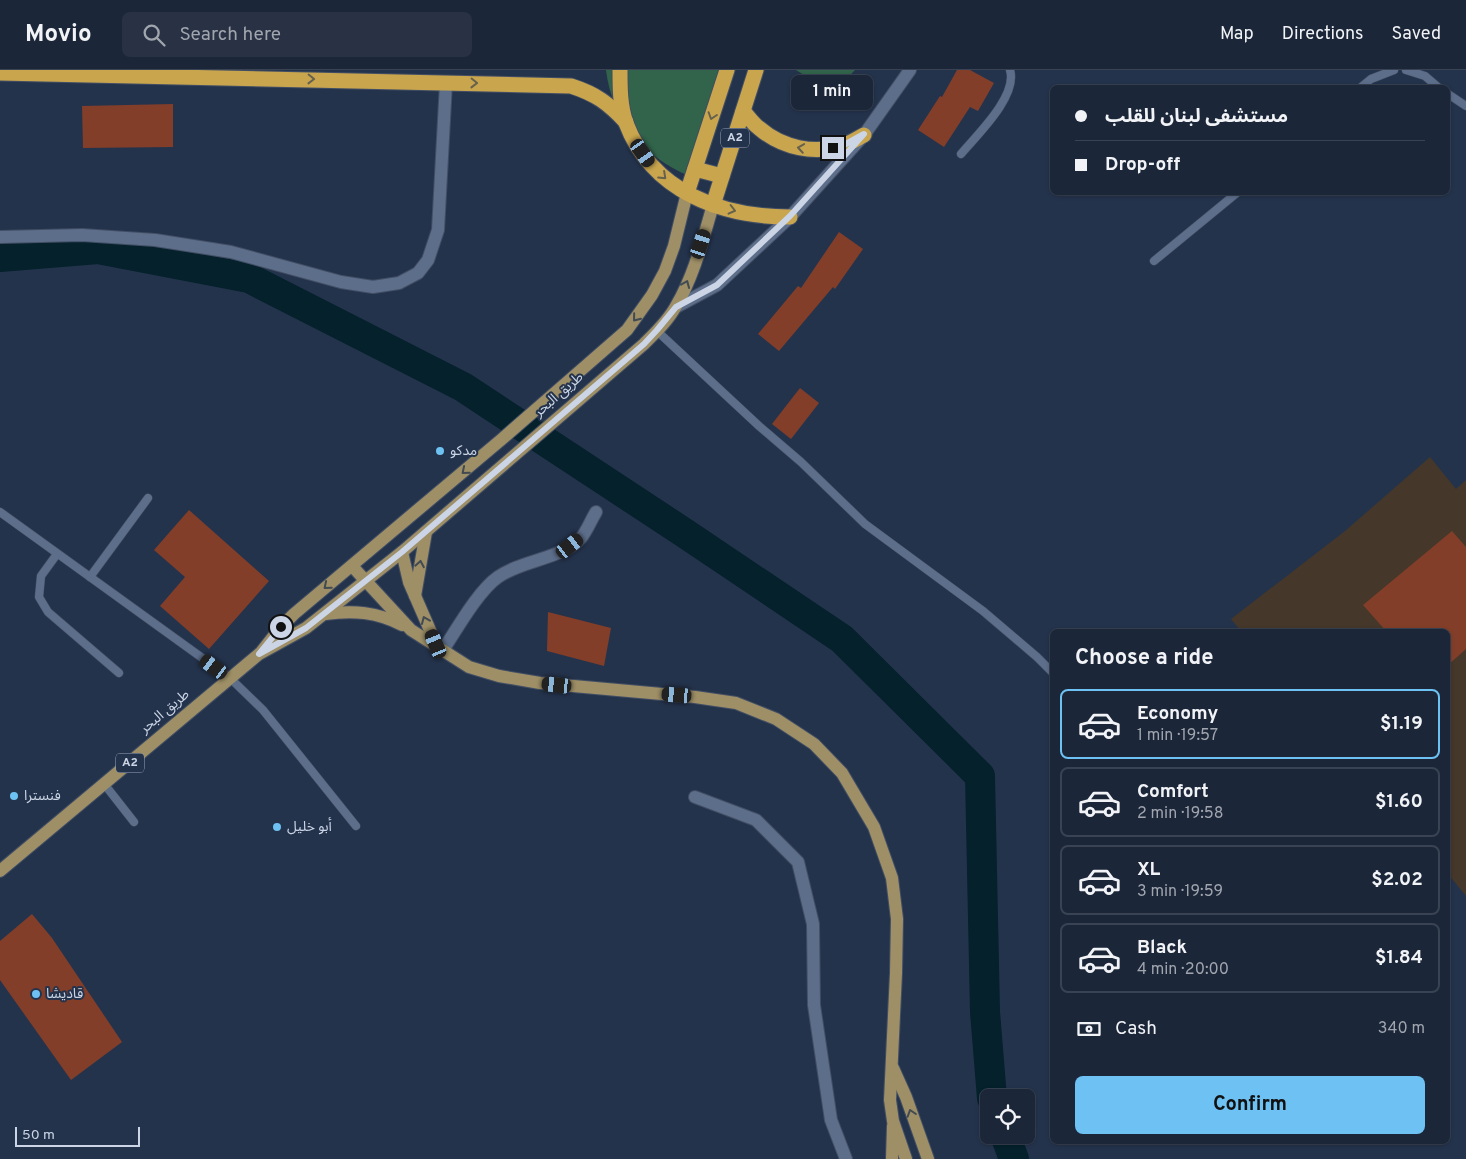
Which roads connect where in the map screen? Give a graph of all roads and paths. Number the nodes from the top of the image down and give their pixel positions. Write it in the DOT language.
graph roads {
  1 [pos="620,70"];
  2 [pos="727,70"];
  3 [pos="756,70"];
  4 [pos="910,70"];
  5 [pos="1010,70"];
  6 [pos="1394,70"];
  7 [pos="1406,70"];
  8 [pos="0,73"];
  9 [pos="446,83"];
  10 [pos="1364,85"];
  11 [pos="1436,85"];
  12 [pos="1450,95"];
  13 [pos="1466,106"];
  14 [pos="743,111"];
  15 [pos="626,122"];
  16 [pos="864,134"];
  17 [pos="961,154"];
  18 [pos="694,169"];
  19 [pos="722,176"];
  20 [pos="687,194"];
  21 [pos="1234,195"];
  22 [pos="713,205"];
  23 [pos="790,216"];
  24 [pos="0,237"];
  25 [pos="1154,261"];
  26 [pos="676,307"];
  27 [pos="657,330"];
  28 [pos="515,428"];
  29 [pos="530,441"];
  30 [pos="148,498"];
  31 [pos="0,512"];
  32 [pos="596,512"];
  33 [pos="426,532"];
  34 [pos="402,552"];
  35 [pos="57,554"];
  36 [pos="352,566"];
  37 [pos="90,577"];
  38 [pos="366,582"];
  39 [pos="414,596"];
  40 [pos="325,614"];
  41 [pos="411,630"];
  42 [pos="439,647"];
  43 [pos="259,654"];
  44 [pos="1050,670"];
  45 [pos="119,672"];
  46 [pos="230,678"];
  47 [pos="105,785"];
  48 [pos="695,797"];
  49 [pos="134,822"];
  50 [pos="356,826"];
  51 [pos="0,871"];
  52 [pos="892,1066"];
  53 [pos="893,1121"];
  54 [pos="846,1159"];
  55 [pos="892,1159"];
  56 [pos="906,1159"];
  57 [pos="928,1159"];
  1 -- 15 [label="highway"];
  2 -- 18 [label="highway, A2, one-way"];
  3 -- 14 [label="highway, طريق البحر / A2"];
  4 -- 16 [label="street"];
  5 -- 17 [label="lane"];
  6 -- 10 [label="lane"];
  7 -- 11 [label="lane"];
  8 -- 9 [label="highway, one-way"];
  9 -- 15 [label="highway, one-way"];
  9 -- 24 [label="street"];
  12 -- 13 [label="lane"];
  16 -- 14 [label="highway, one-way"];
  14 -- 19 [label="highway, طريق البحر / A2"];
  15 -- 20 [label="highway, one-way"];
  16 -- 23 [label="street"];
  18 -- 19 [label="highway"];
  18 -- 20 [label="highway, A2"];
  19 -- 22 [label="highway, طريق البحر / A2"];
  20 -- 22 [label="highway"];
  20 -- 28 [label="main road, طريق البحر / A2, one-way"];
  21 -- 25 [label="lane"];
  22 -- 23 [label="highway, one-way"];
  26 -- 22 [label="main road, طريق البحر / A2, one-way"];
  23 -- 26 [label="street"];
  26 -- 27 [label="main road, طريق البحر / A2"];
  27 -- 29 [label="main road, طريق البحر / A2"];
  27 -- 44 [label="lane"];
  28 -- 29 [label="main road"];
  28 -- 36 [label="main road, طريق البحر / A2, one-way"];
  29 -- 33 [label="main road, طريق البحر / A2"];
  30 -- 37 [label="lane"];
  31 -- 35 [label="lane"];
  32 -- 42 [label="street"];
  33 -- 34 [label="main road, طريق البحر / A2"];
  39 -- 33 [label="main road, one-way"];
  34 -- 38 [label="main road, طريق البحر / A2"];
  34 -- 39 [label="main road"];
  35 -- 37 [label="lane"];
  35 -- 45 [label="lane"];
  36 -- 38 [label="main road"];
  36 -- 43 [label="main road, طريق البحر / A2, one-way"];
  37 -- 46 [label="lane"];
  38 -- 40 [label="main road, طريق البحر / A2"];
  38 -- 41 [label="main road"];
  42 -- 39 [label="main road, one-way"];
  40 -- 41 [label="main road"];
  40 -- 43 [label="main road, طريق البحر / A2"];
  41 -- 42 [label="main road"];
  42 -- 52 [label="main road"];
  43 -- 46 [label="main road, طريق البحر / A2"];
  46 -- 47 [label="main road, طريق البحر / A2"];
  46 -- 50 [label="lane"];
  47 -- 49 [label="lane"];
  47 -- 51 [label="main road, طريق البحر / A2"];
  48 -- 54 [label="street"];
  52 -- 53 [label="main road"];
  57 -- 52 [label="main road, one-way"];
  53 -- 55 [label="main road"];
  53 -- 56 [label="main road"];
}
